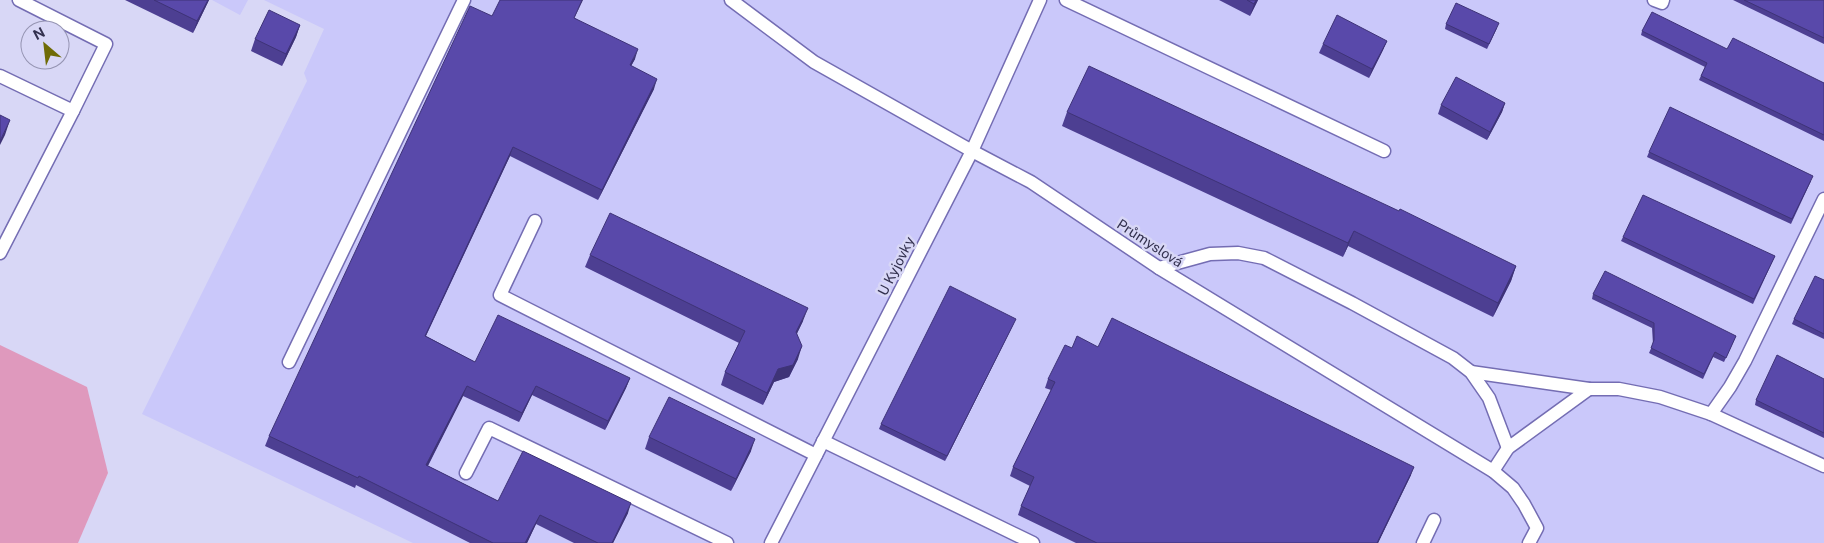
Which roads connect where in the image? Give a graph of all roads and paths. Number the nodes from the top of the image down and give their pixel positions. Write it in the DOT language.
graph roads {
  1 [pos="20,0"];
  2 [pos="464,0"];
  3 [pos="731,0"];
  4 [pos="1040,0"];
  5 [pos="1066,0"];
  6 [pos="1654,0"];
  7 [pos="1663,0"];
  8 [pos="0,76"];
  9 [pos="73,111"];
  10 [pos="972,151"];
  11 [pos="1384,151"];
  12 [pos="1824,199"];
  13 [pos="535,221"];
  14 [pos="0,253"];
  15 [pos="1159,268"];
  16 [pos="289,362"];
  17 [pos="1471,372"];
  18 [pos="1589,389"];
  19 [pos="1711,414"];
  20 [pos="824,441"];
  21 [pos="1508,448"];
  22 [pos="816,455"];
  23 [pos="1824,466"];
  24 [pos="1493,471"];
  25 [pos="466,473"];
  26 [pos="1434,520"];
  27 [pos="727,543"];
  28 [pos="772,543"];
  29 [pos="1033,543"];
  30 [pos="1423,543"];
  31 [pos="1529,543"];
  1 -- 9 [label="lane"];
  2 -- 16 [label="lane"];
  3 -- 10 [label="lane, Průmyslová"];
  4 -- 10 [label="lane, U Kyjovky"];
  5 -- 11 [label="lane"];
  6 -- 7 [label="lane"];
  8 -- 9 [label="lane"];
  9 -- 14 [label="lane"];
  10 -- 15 [label="lane, Průmyslová"];
  10 -- 20 [label="lane, U Kyjovky"];
  12 -- 19 [label="lane"];
  13 -- 22 [label="lane"];
  15 -- 17 [label="lane"];
  15 -- 24 [label="lane, Průmyslová"];
  17 -- 18 [label="lane"];
  17 -- 21 [label="lane"];
  18 -- 19 [label="lane"];
  18 -- 21 [label="lane"];
  19 -- 23 [label="lane"];
  20 -- 22 [label="lane, U Kyjovky"];
  20 -- 29 [label="lane"];
  21 -- 24 [label="lane"];
  22 -- 28 [label="lane, U Kyjovky"];
  24 -- 31 [label="lane, Průmyslová"];
  25 -- 27 [label="lane"];
  26 -- 30 [label="lane"];
}
